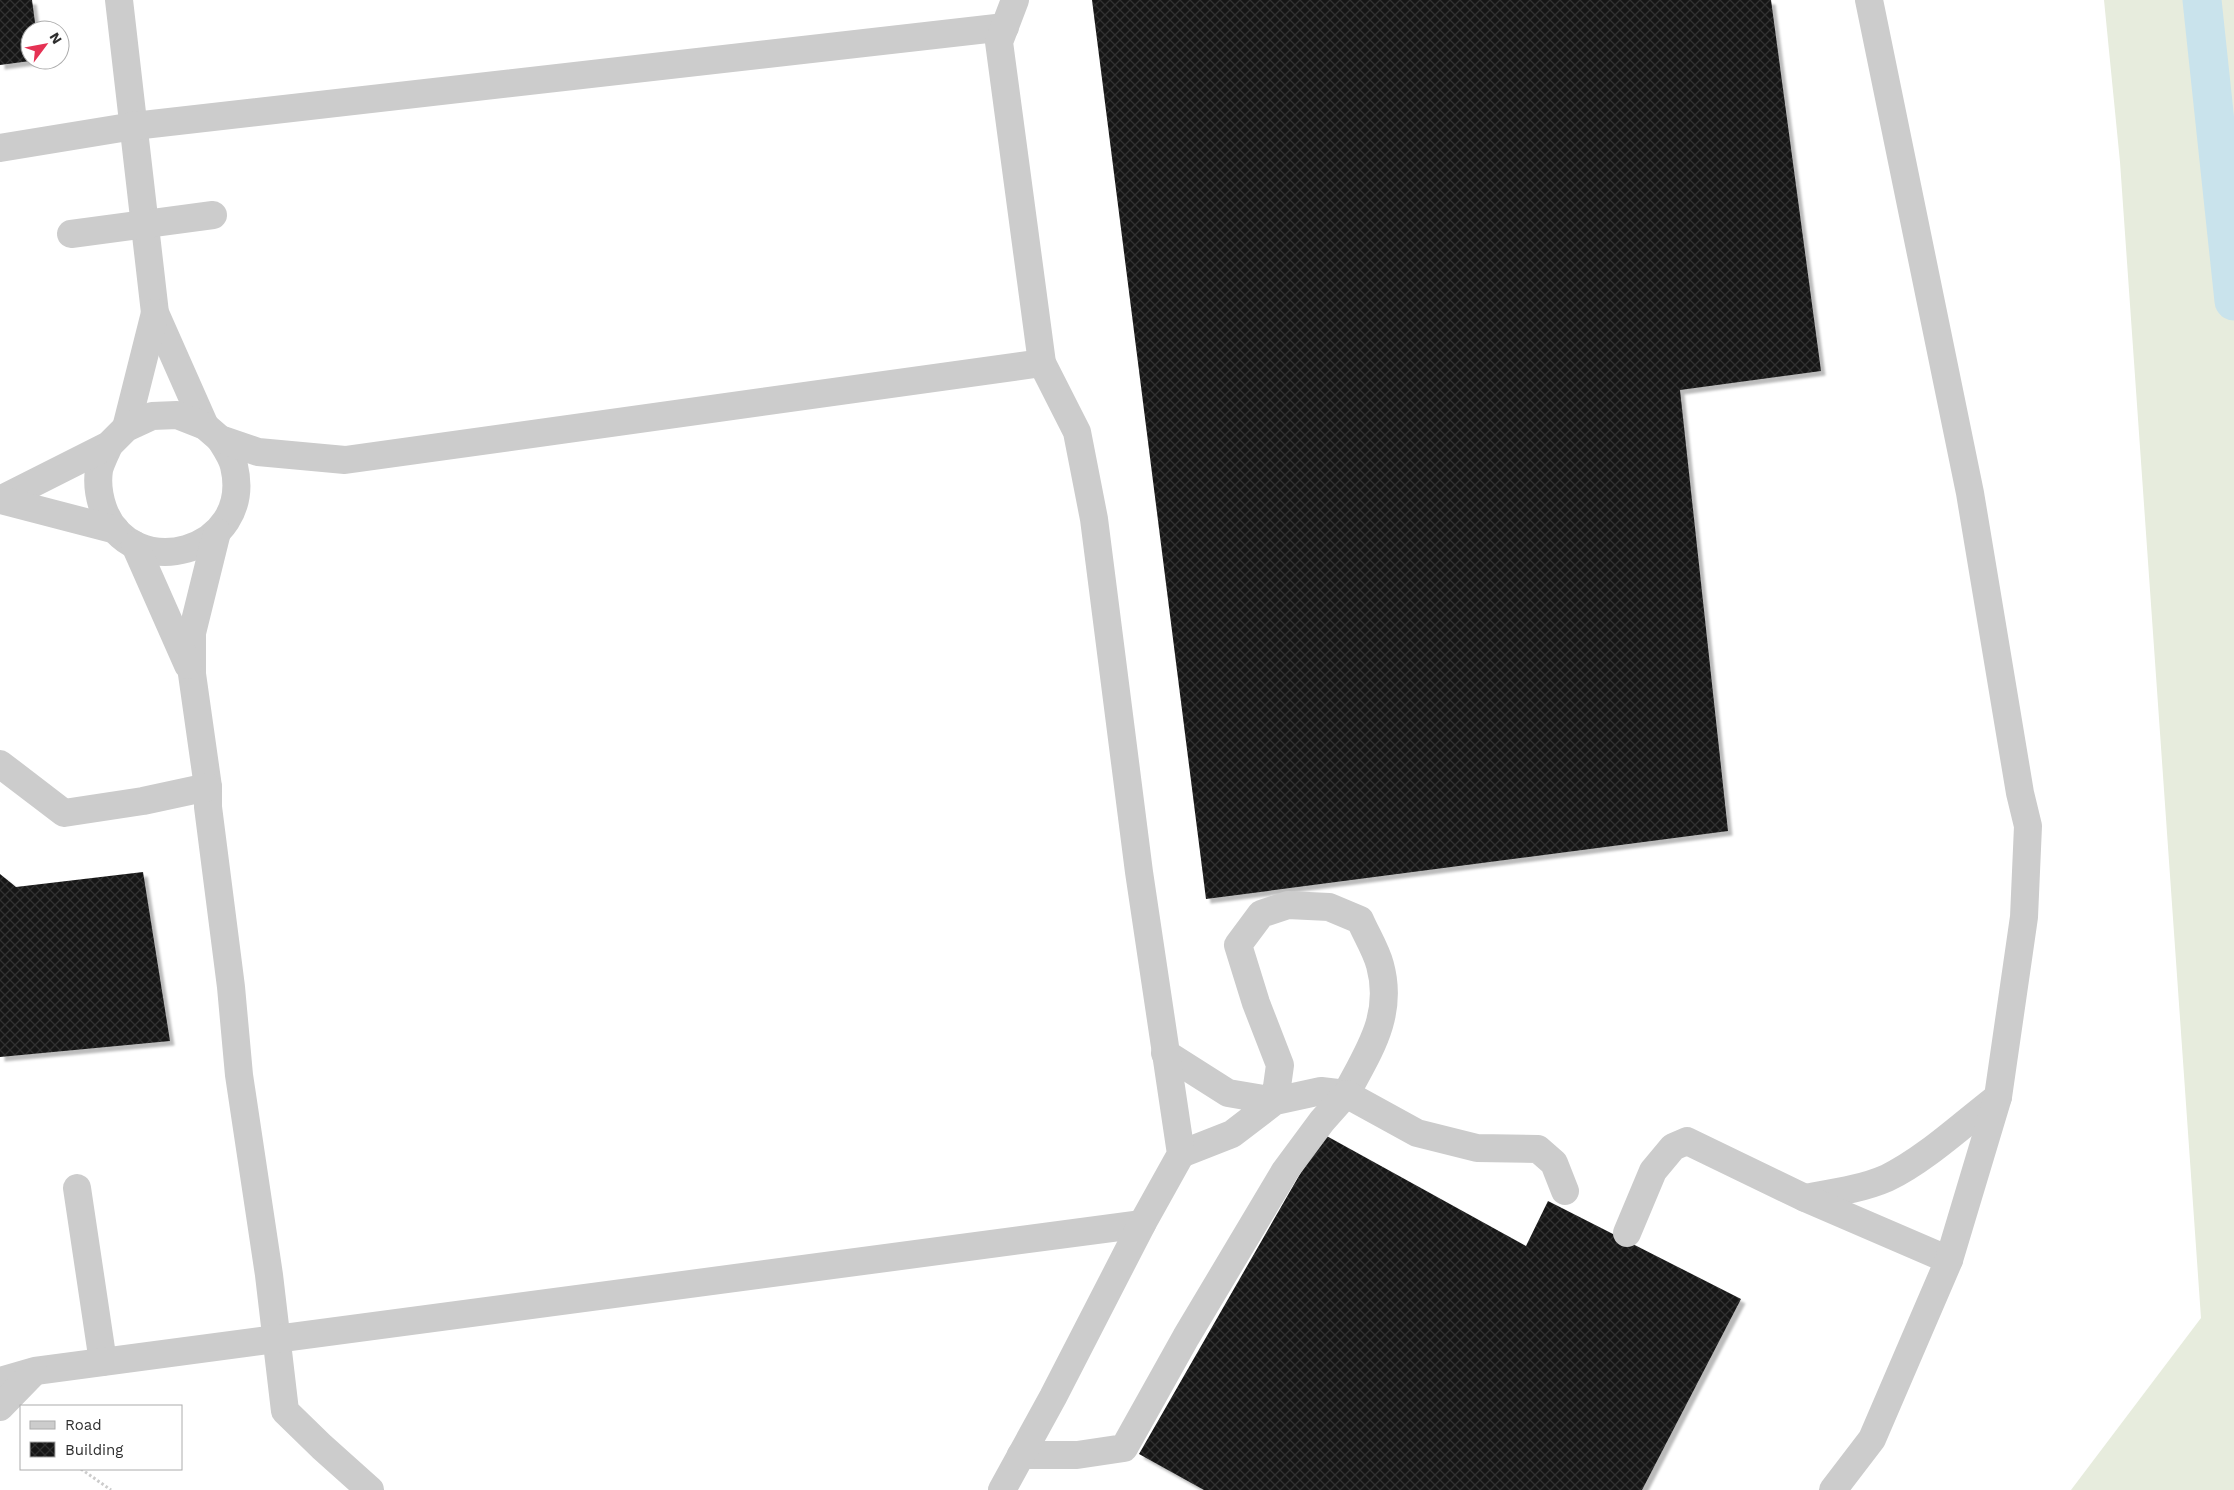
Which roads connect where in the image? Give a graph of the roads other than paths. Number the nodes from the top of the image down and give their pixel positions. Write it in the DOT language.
graph roads {
  1 [pos="119,0"];
  2 [pos="1014,0"];
  3 [pos="1869,0"];
  4 [pos="1005,27"];
  5 [pos="134,126"];
  6 [pos="0,148"];
  7 [pos="213,215"];
  8 [pos="145,225"];
  9 [pos="72,234"];
  10 [pos="155,313"];
  11 [pos="1042,363"];
  12 [pos="212,432"];
  13 [pos="118,437"];
  14 [pos="1,500"];
  15 [pos="217,532"];
  16 [pos="125,538"];
  17 [pos="192,674"];
  18 [pos="0,764"];
  19 [pos="208,787"];
  20 [pos="1165,1053"];
  21 [pos="1346,1094"];
  22 [pos="1998,1097"];
  23 [pos="1274,1101"];
  24 [pos="1181,1154"];
  25 [pos="77,1188"];
  26 [pos="1565,1191"];
  27 [pos="1806,1198"];
  28 [pos="1142,1224"];
  29 [pos="1627,1233"];
  30 [pos="1949,1260"];
  31 [pos="276,1338"];
  32 [pos="103,1362"];
  33 [pos="35,1371"];
  34 [pos="0,1380"];
  35 [pos="0,1406"];
  36 [pos="1021,1454"];
  37 [pos="370,1490"];
  38 [pos="1002,1490"];
  39 [pos="1833,1490"];
  1 -- 5 [label="street"];
  2 -- 4 [label="street"];
  3 -- 22 [label="street"];
  4 -- 5 [label="street"];
  4 -- 11 [label="street"];
  5 -- 6 [label="street"];
  5 -- 8 [label="street"];
  7 -- 8 [label="street"];
  8 -- 9 [label="street"];
  8 -- 10 [label="street"];
  10 -- 12 [label="street"];
  10 -- 13 [label="street"];
  11 -- 12 [label="street"];
  11 -- 20 [label="street"];
  12 -- 13 [label="street"];
  12 -- 15 [label="street"];
  13 -- 14 [label="street"];
  13 -- 16 [label="street"];
  14 -- 16 [label="street"];
  15 -- 16 [label="street"];
  15 -- 17 [label="street"];
  16 -- 17 [label="street"];
  17 -- 19 [label="street"];
  18 -- 19 [label="street"];
  19 -- 31 [label="street"];
  20 -- 23 [label="street"];
  20 -- 24 [label="street"];
  21 -- 23 [label="street"];
  21 -- 23 [label="street"];
  21 -- 26 [label="street"];
  21 -- 36 [label="street"];
  22 -- 27 [label="street"];
  22 -- 30 [label="street"];
  23 -- 24 [label="street"];
  24 -- 28 [label="street"];
  25 -- 32 [label="street"];
  27 -- 29 [label="street"];
  27 -- 30 [label="street"];
  28 -- 31 [label="street"];
  28 -- 36 [label="street"];
  30 -- 39 [label="street"];
  31 -- 32 [label="street"];
  31 -- 37 [label="street"];
  32 -- 33 [label="street"];
  33 -- 34 [label="street"];
  33 -- 35 [label="street"];
  36 -- 38 [label="street"];
}
